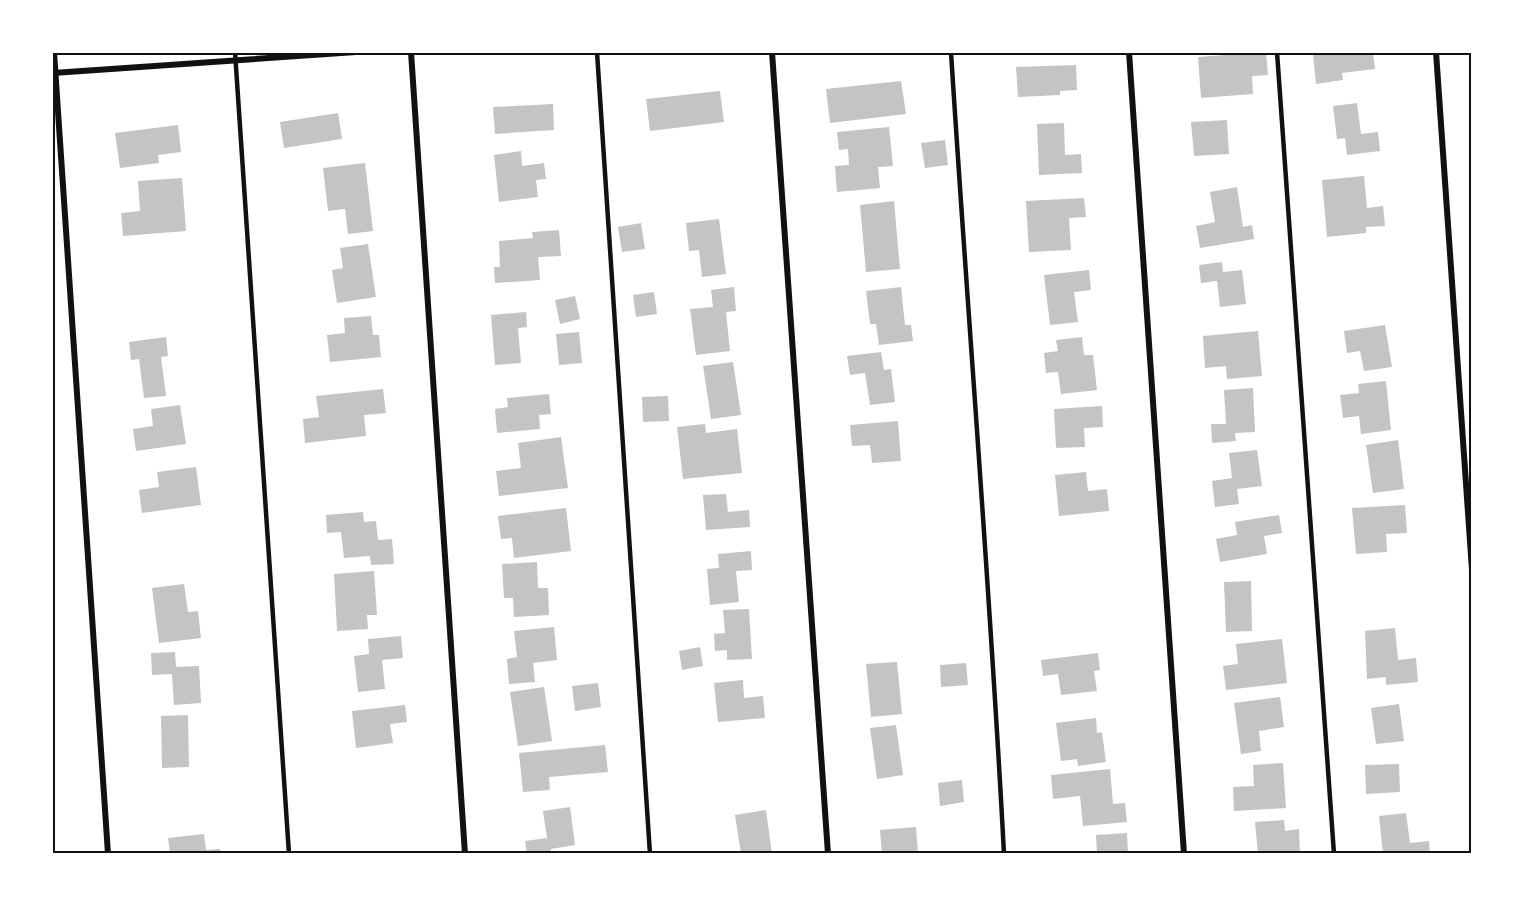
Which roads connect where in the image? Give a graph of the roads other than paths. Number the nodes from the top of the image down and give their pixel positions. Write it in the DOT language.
graph roads {
  1 [pos="54,52"];
  2 [pos="235,52"];
  3 [pos="356,52"];
  4 [pos="411,52"];
  5 [pos="597,52"];
  6 [pos="772,52"];
  7 [pos="951,52"];
  8 [pos="1129,52"];
  9 [pos="1277,52"];
  10 [pos="1436,52"];
  11 [pos="236,62"];
  12 [pos="54,73"];
  13 [pos="1472,570"];
  14 [pos="108,854"];
  15 [pos="289,854"];
  16 [pos="465,854"];
  17 [pos="650,854"];
  18 [pos="828,854"];
  19 [pos="1004,854"];
  20 [pos="1184,854"];
  21 [pos="1334,854"];
  1 -- 12 [label="street"];
  2 -- 11 [label="lane"];
  3 -- 11 [label="street"];
  4 -- 16 [label="street"];
  5 -- 17 [label="lane"];
  6 -- 18 [label="street"];
  7 -- 19 [label="lane"];
  8 -- 20 [label="street"];
  9 -- 21 [label="lane"];
  10 -- 13 [label="street"];
  11 -- 12 [label="street"];
  11 -- 15 [label="lane"];
  12 -- 14 [label="street"];
}
